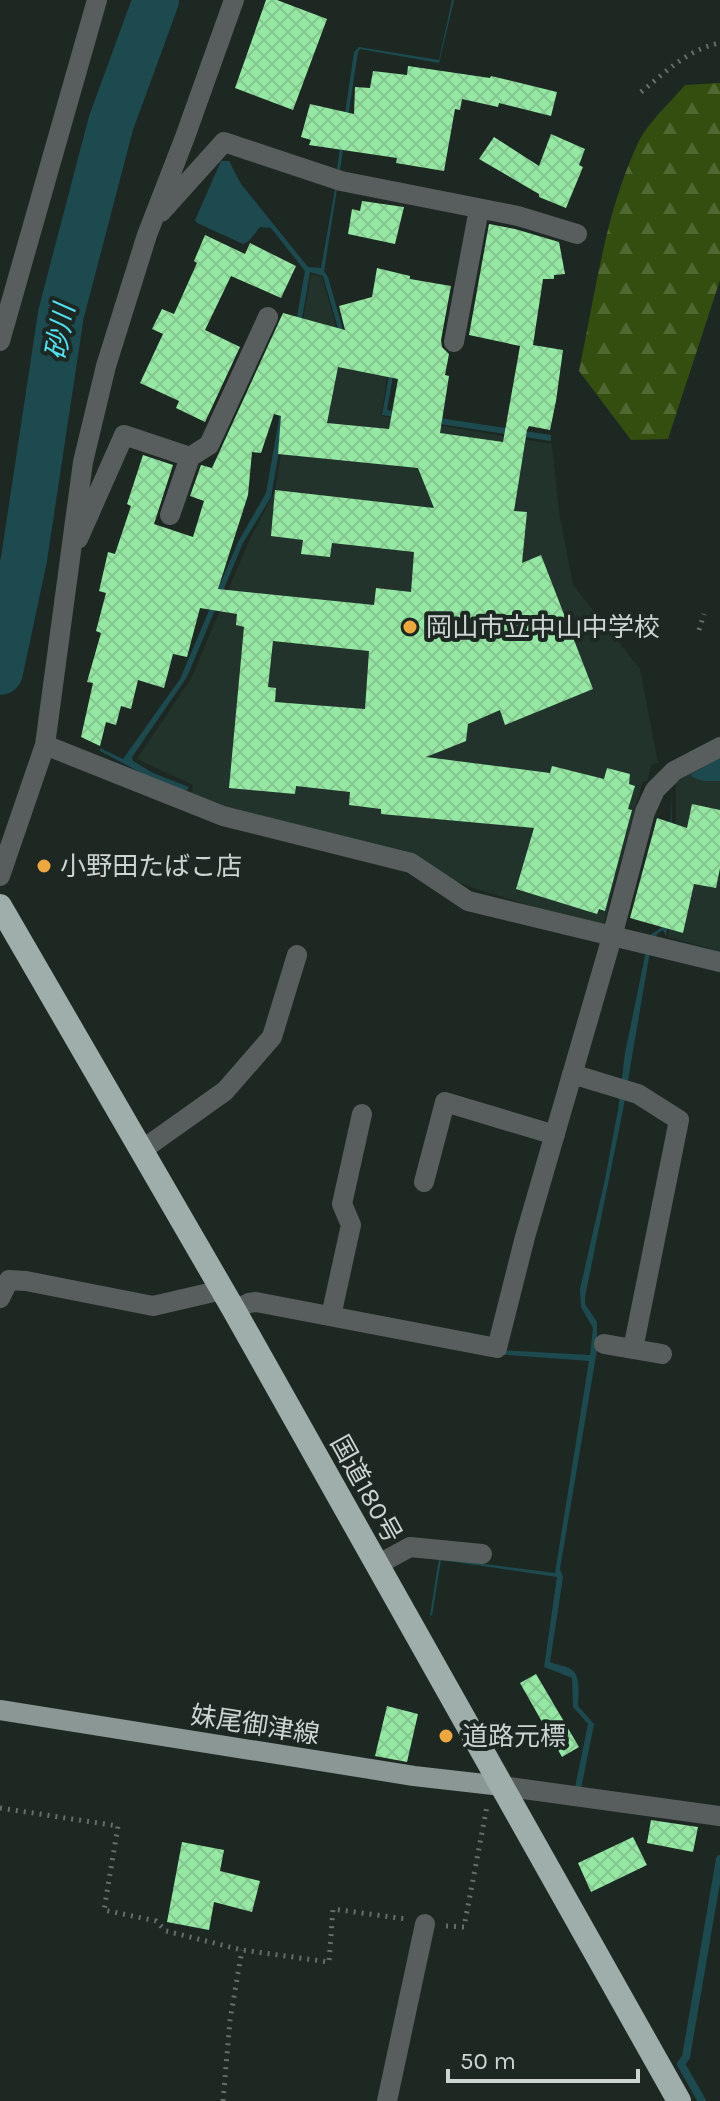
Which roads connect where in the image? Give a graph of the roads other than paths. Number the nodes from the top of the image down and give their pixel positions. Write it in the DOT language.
graph roads {
  1 [pos="97,0"];
  2 [pos="234,0"];
  3 [pos="479,209"];
  4 [pos="152,223"];
  5 [pos="577,234"];
  6 [pos="268,317"];
  7 [pos="0,341"];
  8 [pos="454,342"];
  9 [pos="190,457"];
  10 [pos="170,515"];
  11 [pos="71,553"];
  12 [pos="45,745"];
  13 [pos="720,747"];
  14 [pos="0,876"];
  15 [pos="0,906"];
  16 [pos="612,937"];
  17 [pos="297,955"];
  18 [pos="720,962"];
  19 [pos="572,1074"];
  20 [pos="362,1114"];
  21 [pos="555,1135"];
  22 [pos="142,1150"];
  23 [pos="424,1182"];
  24 [pos="0,1298"];
  25 [pos="228,1300"];
  26 [pos="331,1316"];
  27 [pos="604,1344"];
  28 [pos="633,1349"];
  29 [pos="662,1354"];
  30 [pos="482,1554"];
  31 [pos="377,1565"];
  32 [pos="0,1710"];
  33 [pos="502,1786"];
  34 [pos="719,1809"];
  35 [pos="420,1922"];
  36 [pos="387,2101"];
  37 [pos="679,2101"];
  1 -- 7 [label="street"];
  2 -- 4 [label="street"];
  3 -- 4 [label="street"];
  3 -- 5 [label="street"];
  3 -- 8 [label="street"];
  4 -- 11 [label="street"];
  6 -- 9 [label="street"];
  9 -- 10 [label="street"];
  9 -- 11 [label="street"];
  11 -- 12 [label="street"];
  12 -- 14 [label="street"];
  12 -- 16 [label="street"];
  13 -- 16 [label="street"];
  15 -- 22 [label="highway, 国道180号"];
  16 -- 18 [label="street"];
  16 -- 19 [label="street"];
  17 -- 22 [label="street"];
  19 -- 21 [label="street"];
  19 -- 28 [label="street"];
  20 -- 26 [label="street"];
  21 -- 23 [label="street"];
  21 -- 26 [label="street"];
  22 -- 25 [label="highway, 国道180号"];
  24 -- 25 [label="street"];
  25 -- 26 [label="street"];
  25 -- 31 [label="highway, 国道180号"];
  27 -- 28 [label="street"];
  28 -- 29 [label="street"];
  30 -- 31 [label="street"];
  31 -- 33 [label="highway, 国道180号"];
  32 -- 33 [label="main road, 妹尾御津線"];
  33 -- 34 [label="street"];
  33 -- 37 [label="highway, 国道180号"];
  35 -- 36 [label="street"];
}
